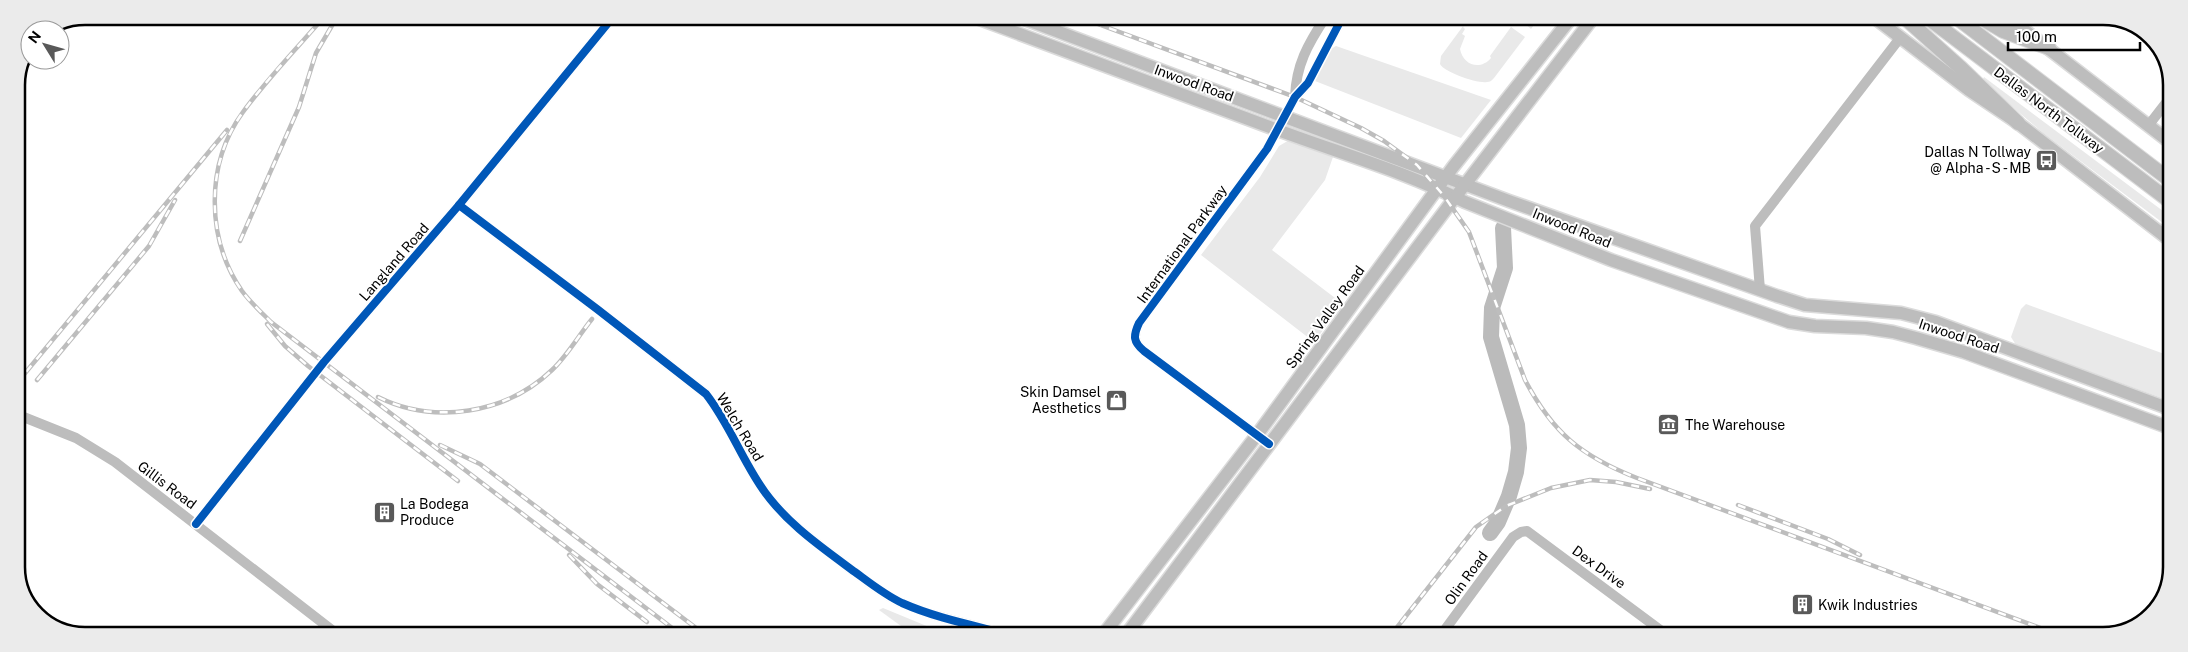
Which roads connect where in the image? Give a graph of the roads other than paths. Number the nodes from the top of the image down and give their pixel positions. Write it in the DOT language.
graph roads {
  1 [pos="606,25"];
  2 [pos="995,25"];
  3 [pos="1040,25"];
  4 [pos="1321,25"];
  5 [pos="1338,25"];
  6 [pos="1566,25"];
  7 [pos="1588,25"];
  8 [pos="1884,25"];
  9 [pos="1913,25"];
  10 [pos="1937,25"];
  11 [pos="1966,25"];
  12 [pos="1994,25"];
  13 [pos="2019,25"];
  14 [pos="1900,38"];
  15 [pos="1083,41"];
  16 [pos="2049,48"];
  17 [pos="1545,52"];
  18 [pos="1078,56"];
  19 [pos="1294,97"];
  20 [pos="1506,102"];
  21 [pos="1528,102"];
  22 [pos="2163,107"];
  23 [pos="1285,116"];
  24 [pos="2018,123"];
  25 [pos="2148,126"];
  26 [pos="1277,130"];
  27 [pos="1505,132"];
  28 [pos="2163,137"];
  29 [pos="2163,175"];
  30 [pos="1446,177"];
  31 [pos="1466,184"];
  32 [pos="1438,188"];
  33 [pos="2163,196"];
  34 [pos="1456,197"];
  35 [pos="460,205"];
  36 [pos="2163,233"];
  37 [pos="1620,239"];
  38 [pos="1611,260"];
  39 [pos="1760,290"];
  40 [pos="1755,310"];
  41 [pos="1324,343"];
  42 [pos="1999,346"];
  43 [pos="1338,354"];
  44 [pos="1992,363"];
  45 [pos="2163,406"];
  46 [pos="25,417"];
  47 [pos="2163,425"];
  48 [pos="1257,435"];
  49 [pos="1269,444"];
  50 [pos="196,524"];
  51 [pos="1513,537"];
  52 [pos="328,627"];
  53 [pos="978,627"];
  54 [pos="1108,627"];
  55 [pos="1132,627"];
  56 [pos="1447,627"];
  57 [pos="1656,627"];
  1 -- 35 [label="street, Langland Road"];
  2 -- 18 [label="main road, Inwood Road"];
  3 -- 15 [label="main road, Inwood Road"];
  4 -- 19 [label="street, International Parkway"];
  5 -- 19 [label="street, International Parkway"];
  6 -- 17 [label="main road, Spring Valley Road"];
  7 -- 21 [label="main road"];
  8 -- 14 [label="main road"];
  9 -- 24 [label="highway"];
  10 -- 33 [label="highway, Dallas North Tollway"];
  11 -- 29 [label="highway, Dallas North Tollway"];
  12 -- 16 [label="highway"];
  13 -- 16 [label="main road"];
  14 -- 24 [label="main road"];
  14 -- 39 [label="street"];
  15 -- 18 [label="main road"];
  15 -- 23 [label="main road, Inwood Road"];
  16 -- 25 [label="main road"];
  17 -- 20 [label="main road, Spring Valley Road"];
  17 -- 21 [label="main road"];
  18 -- 26 [label="main road, Inwood Road"];
  19 -- 23 [label="street, International Parkway"];
  20 -- 27 [label="main road"];
  20 -- 30 [label="main road, Spring Valley Road"];
  21 -- 27 [label="main road"];
  22 -- 25 [label="street"];
  23 -- 26 [label="street, International Parkway"];
  23 -- 30 [label="main road, Inwood Road"];
  24 -- 36 [label="main road"];
  25 -- 28 [label="main road"];
  26 -- 32 [label="main road, Inwood Road"];
  26 -- 48 [label="street, International Parkway"];
  27 -- 31 [label="main road"];
  30 -- 31 [label="main road, Inwood Road"];
  30 -- 32 [label="main road, Spring Valley Road"];
  31 -- 34 [label="main road"];
  31 -- 37 [label="main road, Inwood Road"];
  32 -- 34 [label="main road, Inwood Road"];
  32 -- 41 [label="main road, Spring Valley Road"];
  34 -- 38 [label="main road, Inwood Road"];
  34 -- 43 [label="main road"];
  35 -- 50 [label="street, Langland Road"];
  35 -- 53 [label="street, Welch Road"];
  37 -- 38 [label="main road"];
  37 -- 39 [label="main road, Inwood Road"];
  38 -- 40 [label="main road, Inwood Road"];
  39 -- 40 [label="main road"];
  39 -- 42 [label="main road, Inwood Road"];
  40 -- 44 [label="main road, Inwood Road"];
  41 -- 43 [label="main road"];
  41 -- 48 [label="main road, Spring Valley Road"];
  42 -- 44 [label="main road"];
  42 -- 45 [label="main road, Inwood Road"];
  43 -- 49 [label="main road"];
  44 -- 47 [label="main road, Inwood Road"];
  46 -- 50 [label="street, Gillis Road"];
  48 -- 49 [label="street, International Parkway"];
  48 -- 54 [label="main road, Spring Valley Road"];
  49 -- 55 [label="main road"];
  50 -- 52 [label="street, Gillis Road"];
  51 -- 56 [label="street, Olin Road"];
  51 -- 57 [label="street, Dex Drive"];
}
